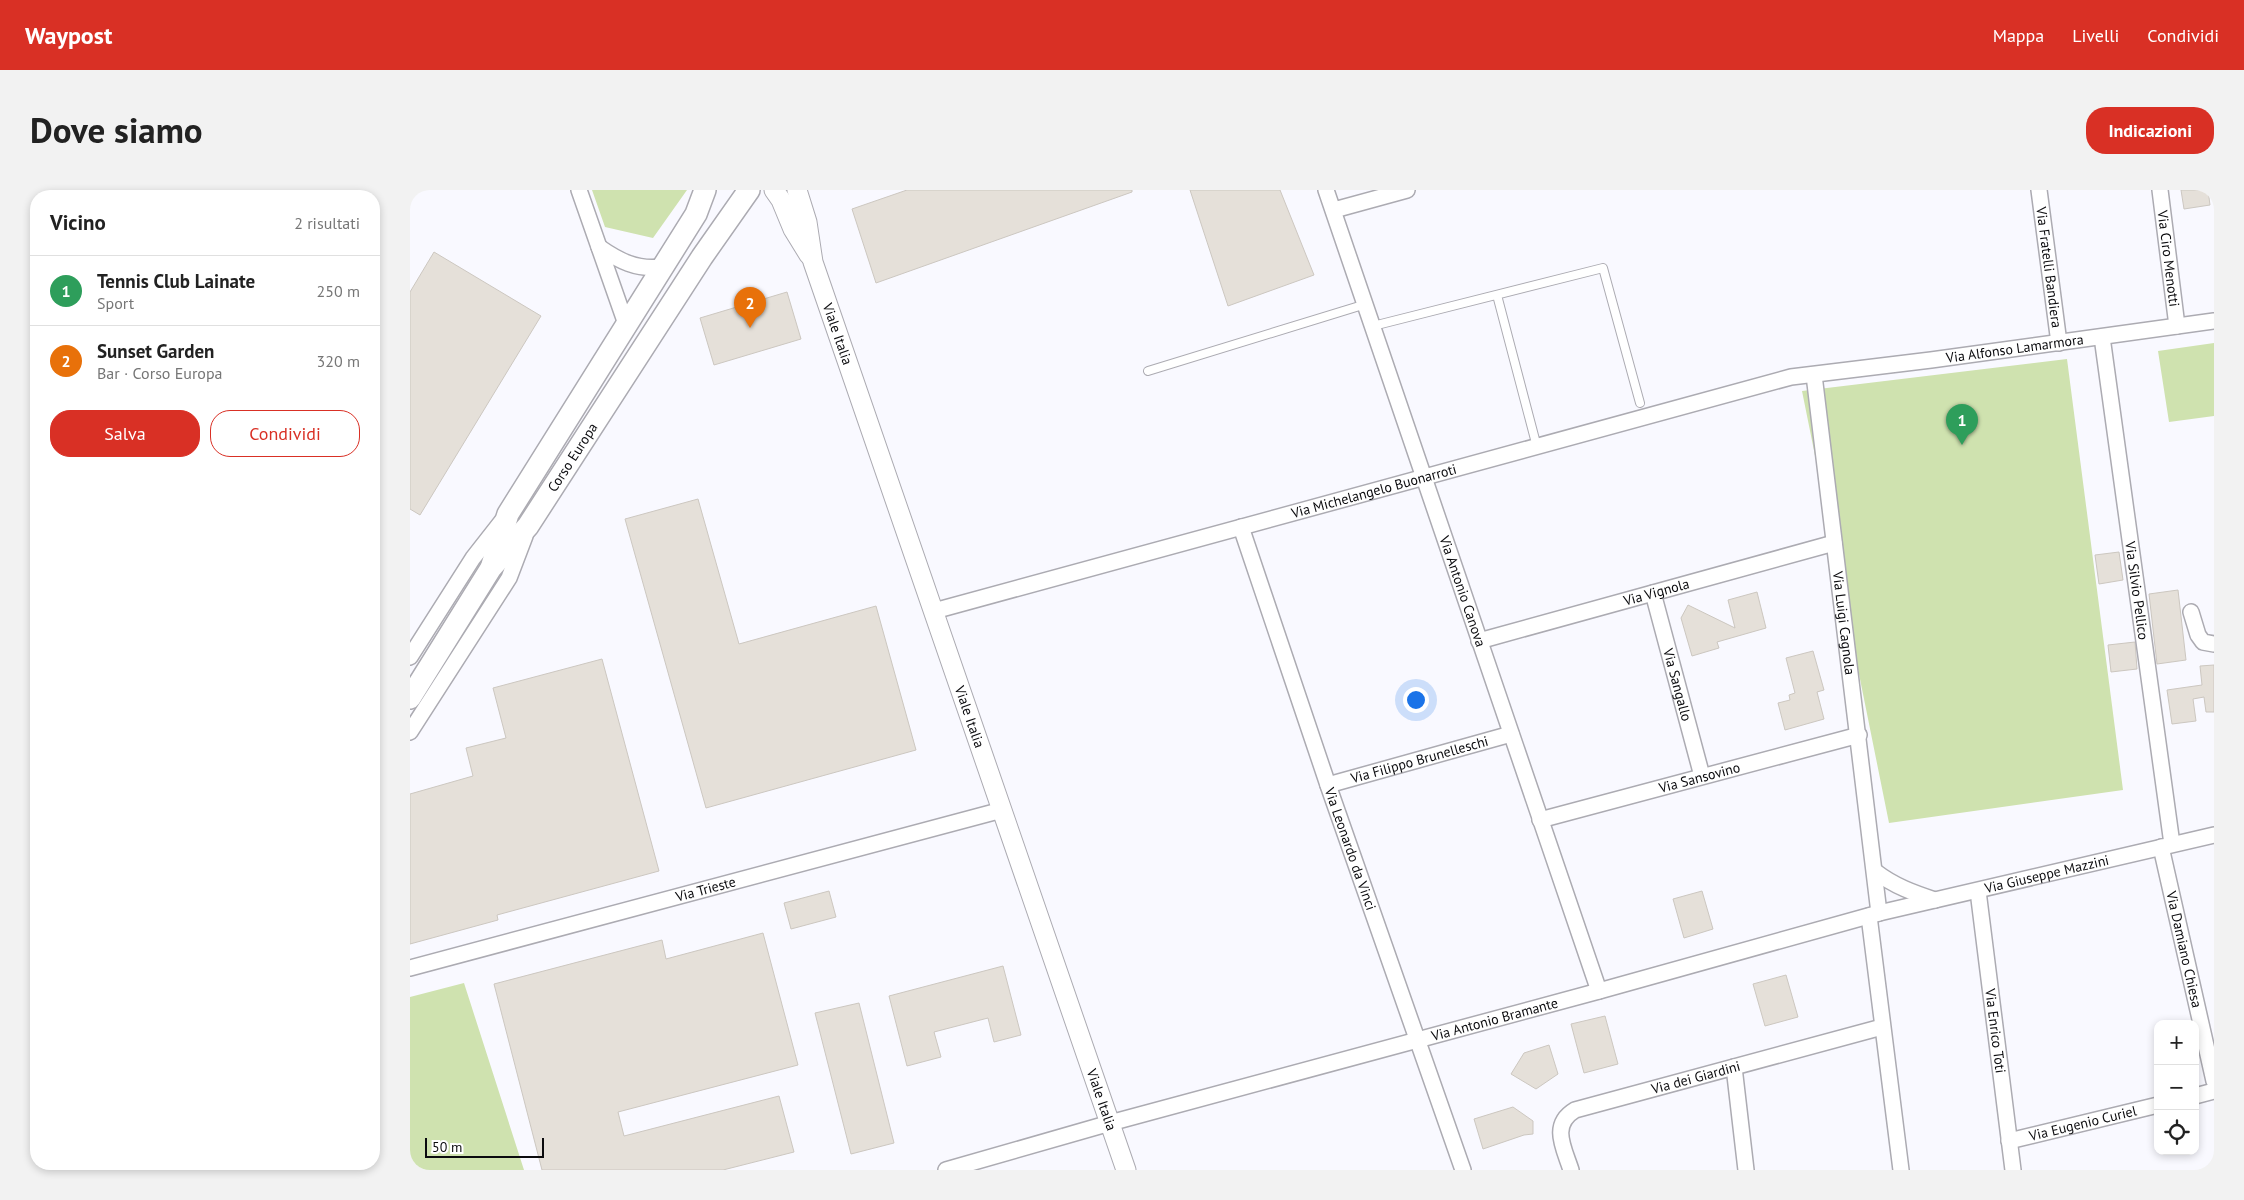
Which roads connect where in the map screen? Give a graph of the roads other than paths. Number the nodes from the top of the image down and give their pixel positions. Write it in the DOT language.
graph roads {
  1 [pos="579,190"];
  2 [pos="705,190"];
  3 [pos="749,190"];
  4 [pos="774,190"];
  5 [pos="797,190"];
  6 [pos="1326,190"];
  7 [pos="1407,190"];
  8 [pos="2039,190"];
  9 [pos="2160,190"];
  10 [pos="1334,210"];
  11 [pos="599,247"];
  12 [pos="813,262"];
  13 [pos="661,267"];
  14 [pos="1496,295"];
  15 [pos="1366,304"];
  16 [pos="2214,321"];
  17 [pos="626,324"];
  18 [pos="1373,326"];
  19 [pos="2177,326"];
  20 [pos="2102,337"];
  21 [pos="2059,343"];
  22 [pos="1148,371"];
  23 [pos="1814,375"];
  24 [pos="1640,404"];
  25 [pos="1537,447"];
  26 [pos="1424,478"];
  27 [pos="508,514"];
  28 [pos="528,526"];
  29 [pos="1241,527"];
  30 [pos="1834,543"];
  31 [pos="491,568"];
  32 [pos="1653,593"];
  33 [pos="934,611"];
  34 [pos="2191,612"];
  35 [pos="1479,641"];
  36 [pos="2214,644"];
  37 [pos="410,657"];
  38 [pos="410,698"];
  39 [pos="410,732"];
  40 [pos="1511,734"];
  41 [pos="1859,735"];
  42 [pos="1702,776"];
  43 [pos="1328,785"];
  44 [pos="1002,810"];
  45 [pos="1540,820"];
  46 [pos="2214,836"];
  47 [pos="2166,845"];
  48 [pos="1876,872"];
  49 [pos="1978,891"];
  50 [pos="1937,900"];
  51 [pos="1874,914"];
  52 [pos="410,968"];
  53 [pos="1598,991"];
  54 [pos="1882,1027"];
  55 [pos="1418,1038"];
  56 [pos="1734,1067"];
  57 [pos="2214,1081"];
  58 [pos="2214,1091"];
  59 [pos="2199,1095"];
  60 [pos="2154,1106"];
  61 [pos="1110,1123"];
  62 [pos="2009,1141"];
  63 [pos="946,1170"];
  64 [pos="1126,1170"];
  65 [pos="1463,1170"];
  66 [pos="1571,1170"];
  67 [pos="1746,1170"];
  68 [pos="1901,1170"];
  69 [pos="2013,1170"];
  1 -- 11 [label="street"];
  2 -- 13 [label="main road, Corso Europa"];
  3 -- 28 [label="main road, Corso Europa"];
  4 -- 12 [label="street, Viale Italia"];
  5 -- 12 [label="street, Viale Italia"];
  6 -- 10 [label="street, Via Antonio Canova"];
  7 -- 10 [label="street"];
  8 -- 21 [label="street, Via Fratelli Bandiera"];
  9 -- 19 [label="street, Via Ciro Menotti"];
  10 -- 15 [label="street, Via Antonio Canova"];
  11 -- 13 [label="street"];
  11 -- 17 [label="street"];
  12 -- 33 [label="street, Viale Italia"];
  13 -- 17 [label="main road, Corso Europa"];
  14 -- 18 [label="lane"];
  14 -- 24 [label="lane"];
  14 -- 25 [label="lane"];
  15 -- 18 [label="street, Via Antonio Canova"];
  15 -- 22 [label="lane"];
  16 -- 19 [label="street, Via Alfonso Lamarmora"];
  17 -- 27 [label="main road, Corso Europa"];
  18 -- 26 [label="street, Via Antonio Canova"];
  19 -- 20 [label="street, Via Alfonso Lamarmora"];
  20 -- 21 [label="street, Via Alfonso Lamarmora"];
  20 -- 47 [label="street, Via Silvio Pellico"];
  21 -- 23 [label="street, Via Alfonso Lamarmora"];
  23 -- 25 [label="street, Via Michelangelo Buonarroti"];
  23 -- 30 [label="street, Via Luigi Cagnola"];
  25 -- 26 [label="street, Via Michelangelo Buonarroti"];
  26 -- 29 [label="street, Via Michelangelo Buonarroti"];
  26 -- 35 [label="street, Via Antonio Canova"];
  27 -- 31 [label="main road"];
  27 -- 37 [label="street, Corso Europa"];
  28 -- 31 [label="main road"];
  28 -- 39 [label="street, Corso Europa"];
  29 -- 33 [label="street, Via Michelangelo Buonarroti"];
  29 -- 43 [label="street, Via Leonardo da Vinci"];
  30 -- 32 [label="street, Via Vignola"];
  30 -- 41 [label="street, Via Luigi Cagnola"];
  31 -- 38 [label="main road"];
  32 -- 35 [label="street, Via Vignola"];
  32 -- 42 [label="street, Via Sangallo"];
  33 -- 44 [label="street, Viale Italia"];
  34 -- 36 [label="street"];
  35 -- 40 [label="street, Via Antonio Canova"];
  40 -- 43 [label="street, Via Filippo Brunelleschi"];
  40 -- 45 [label="street, Via Antonio Canova"];
  41 -- 42 [label="street, Via Sansovino"];
  41 -- 48 [label="street, Via Luigi Cagnola"];
  42 -- 45 [label="street, Via Sansovino"];
  43 -- 55 [label="street, Via Leonardo da Vinci"];
  44 -- 52 [label="street, Via Trieste"];
  44 -- 61 [label="street, Viale Italia"];
  45 -- 53 [label="street, Via Antonio Canova"];
  46 -- 47 [label="street, Via Giuseppe Mazzini"];
  47 -- 49 [label="street, Via Giuseppe Mazzini"];
  47 -- 57 [label="street, Via Damiano Chiesa"];
  48 -- 50 [label="street"];
  48 -- 51 [label="street, Via Luigi Cagnola"];
  49 -- 50 [label="street, Via Giuseppe Mazzini"];
  49 -- 62 [label="street, Via Enrico Toti"];
  50 -- 51 [label="street, Via Giuseppe Mazzini"];
  51 -- 53 [label="street, Via Antonio Bramante"];
  51 -- 54 [label="street, Via Luigi Cagnola"];
  53 -- 55 [label="street, Via Antonio Bramante"];
  54 -- 56 [label="street, Via dei Giardini"];
  54 -- 68 [label="street, Via Luigi Cagnola"];
  55 -- 61 [label="street, Via Antonio Bramante"];
  55 -- 65 [label="street, Via Leonardo da Vinci"];
  56 -- 66 [label="street, Via dei Giardini"];
  56 -- 67 [label="street"];
  58 -- 59 [label="street"];
  60 -- 62 [label="street, Via Eugenio Curiel"];
  61 -- 63 [label="street, Via Antonio Bramante"];
  61 -- 64 [label="street, Viale Italia"];
  62 -- 69 [label="street, Via Enrico Toti"];
}
